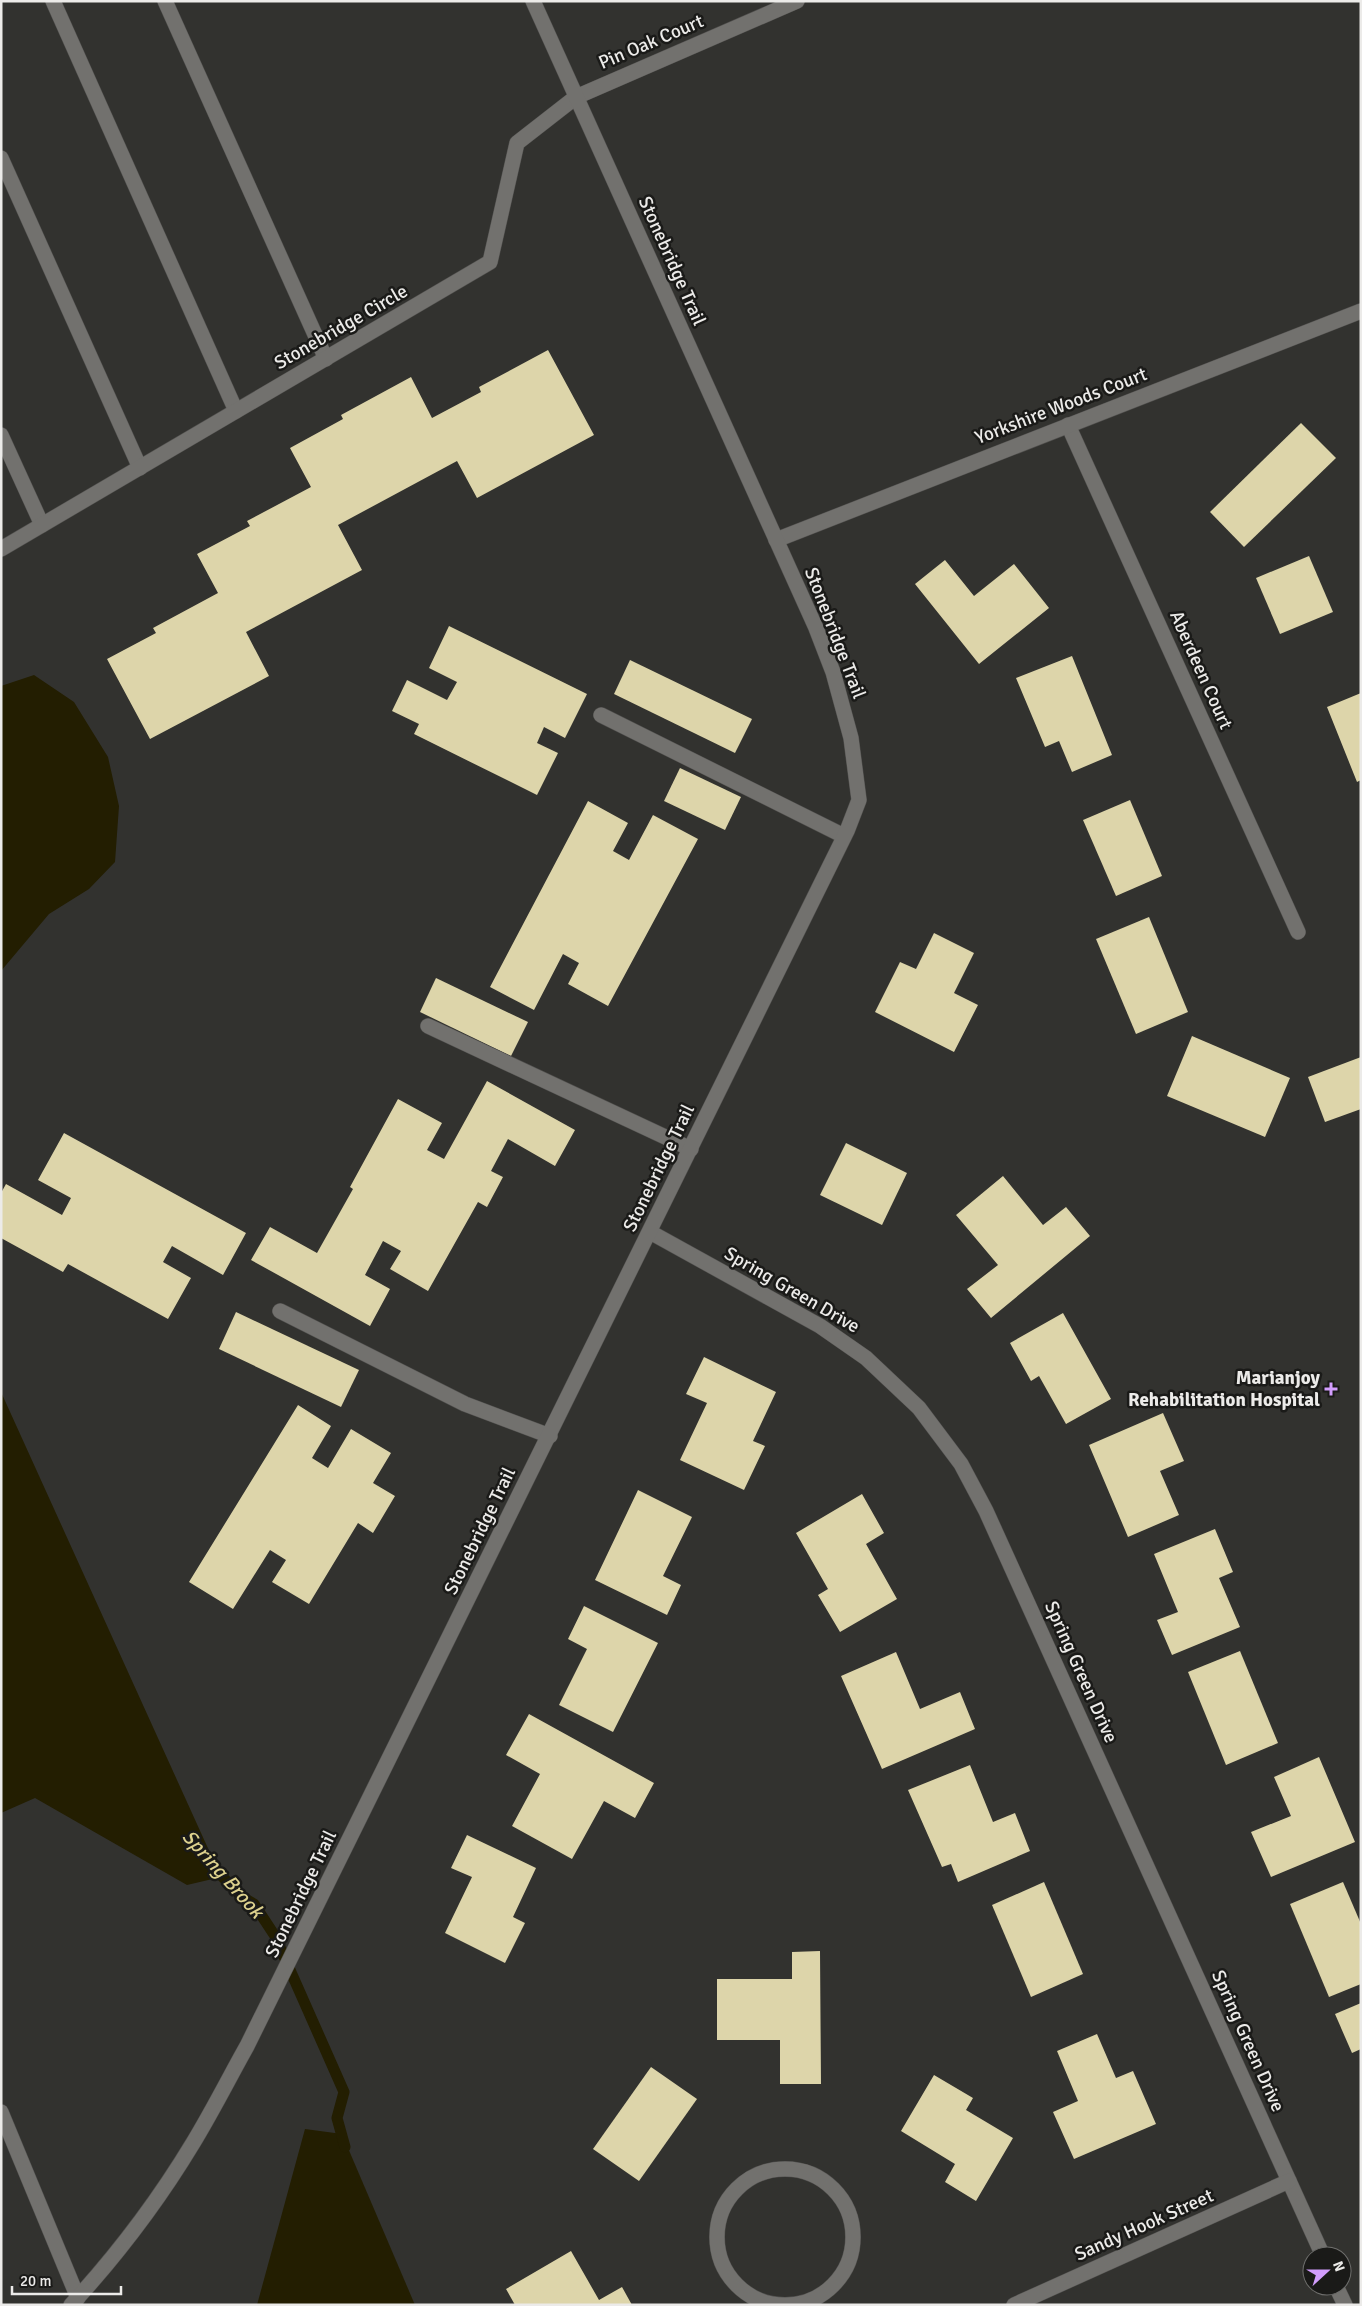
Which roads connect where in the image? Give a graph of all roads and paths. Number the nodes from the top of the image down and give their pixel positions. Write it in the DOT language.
graph roads {
  1 [pos="53,1"];
  2 [pos="165,1"];
  3 [pos="534,1"];
  4 [pos="797,1"];
  5 [pos="576,97"];
  6 [pos="1,158"];
  7 [pos="1361,311"];
  8 [pos="326,359"];
  9 [pos="236,411"];
  10 [pos="1068,425"];
  11 [pos="1,435"];
  12 [pos="140,468"];
  13 [pos="42,525"];
  14 [pos="776,540"];
  15 [pos="1,549"];
  16 [pos="601,715"];
  17 [pos="844,836"];
  18 [pos="1298,932"];
  19 [pos="428,1026"];
  20 [pos="691,1149"];
  21 [pos="650,1232"];
  22 [pos="280,1311"];
  23 [pos="550,1436"];
  24 [pos="1,2112"];
  25 [pos="1289,2181"];
  26 [pos="1318,2246"];
  27 [pos="74,2301"];
  28 [pos="795,2305"];
  29 [pos="1014,2305"];
  1 -- 9 [label="street"];
  2 -- 8 [label="street"];
  3 -- 5 [label="street, Stonebridge Trail"];
  4 -- 5 [label="street, Pin Oak Court"];
  5 -- 8 [label="street, Stonebridge Circle"];
  5 -- 14 [label="street, Stonebridge Trail"];
  6 -- 12 [label="street"];
  7 -- 10 [label="street, Yorkshire Woods Court"];
  8 -- 9 [label="street, Stonebridge Circle"];
  9 -- 12 [label="street, Stonebridge Circle"];
  10 -- 14 [label="street, Yorkshire Woods Court"];
  10 -- 18 [label="street, Aberdeen Court"];
  11 -- 13 [label="street"];
  12 -- 13 [label="street, Stonebridge Circle"];
  13 -- 15 [label="street, Stonebridge Circle"];
  14 -- 17 [label="street, Stonebridge Trail"];
  16 -- 17 [label="street"];
  17 -- 20 [label="street, Stonebridge Trail"];
  19 -- 20 [label="street"];
  20 -- 21 [label="street, Stonebridge Trail"];
  21 -- 23 [label="street, Stonebridge Trail"];
  21 -- 25 [label="street, Spring Green Drive"];
  22 -- 23 [label="street"];
  23 -- 27 [label="street, Stonebridge Trail"];
  24 -- 27 [label="street"];
  25 -- 26 [label="street, Spring Green Drive"];
  25 -- 29 [label="street, Sandy Hook Street"];
  28 -- 28 [label="street"];
}
